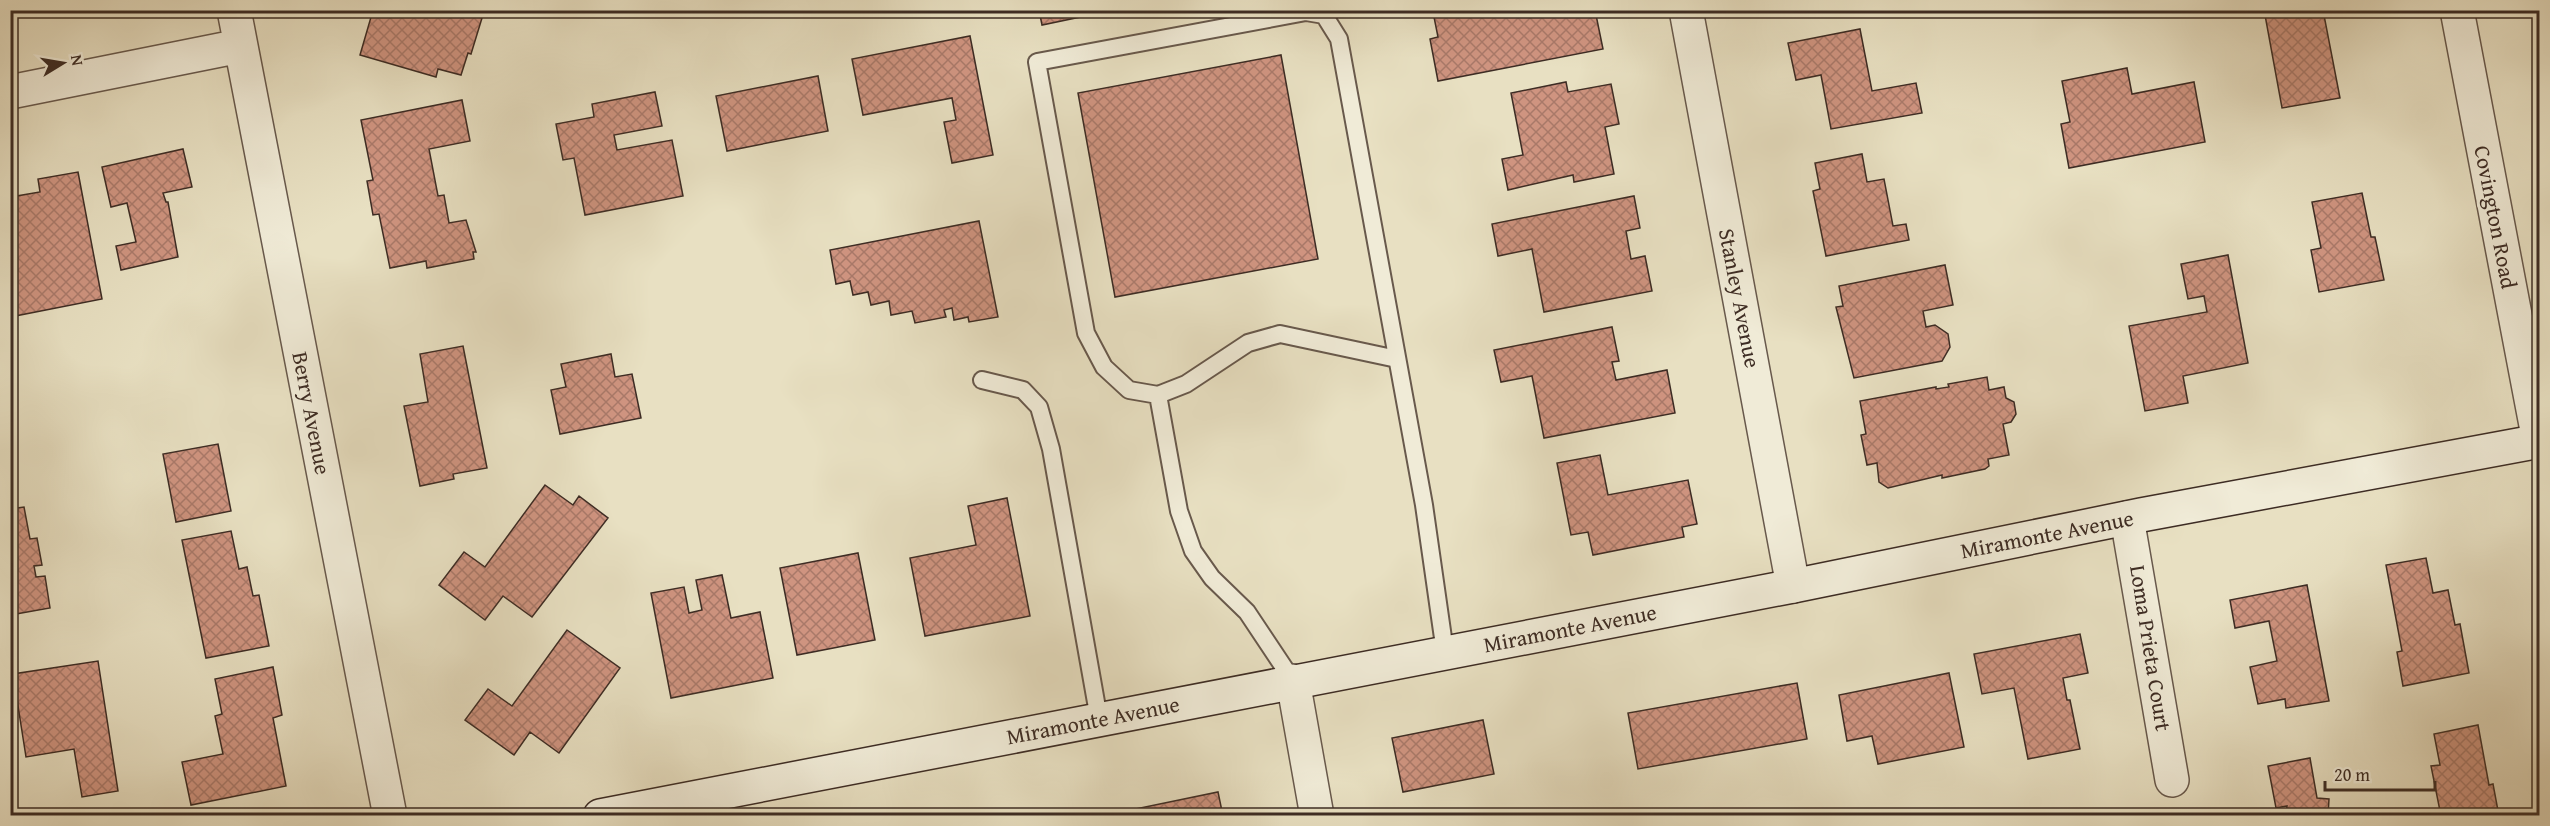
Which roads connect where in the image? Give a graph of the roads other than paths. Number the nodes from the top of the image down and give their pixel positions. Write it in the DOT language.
graph roads {
  1 [pos="234,10"];
  2 [pos="1686,10"];
  3 [pos="2457,10"];
  4 [pos="240,46"];
  5 [pos="10,92"];
  6 [pos="1397,358"];
  7 [pos="982,380"];
  8 [pos="1158,395"];
  9 [pos="2539,447"];
  10 [pos="2127,518"];
  11 [pos="1792,586"];
  12 [pos="1445,652"];
  13 [pos="1293,681"];
  14 [pos="1099,719"];
  15 [pos="2172,780"];
  16 [pos="390,816"];
  17 [pos="600,816"];
  18 [pos="1317,816"];
  1 -- 4 [label="street, Berry Avenue"];
  2 -- 11 [label="street, Stanley Avenue"];
  3 -- 9 [label="street, Covington Road"];
  4 -- 5 [label="street"];
  4 -- 16 [label="street, Berry Avenue"];
  6 -- 8 [label="lane"];
  6 -- 8 [label="lane"];
  6 -- 12 [label="lane"];
  7 -- 14 [label="lane"];
  8 -- 13 [label="lane"];
  9 -- 10 [label="street, Miramonte Avenue"];
  10 -- 11 [label="street, Miramonte Avenue"];
  10 -- 15 [label="street, Loma Prieta Court"];
  11 -- 12 [label="street, Miramonte Avenue"];
  12 -- 13 [label="street, Miramonte Avenue"];
  13 -- 14 [label="street, Miramonte Avenue"];
  13 -- 18 [label="street"];
  14 -- 17 [label="street, Miramonte Avenue"];
}
